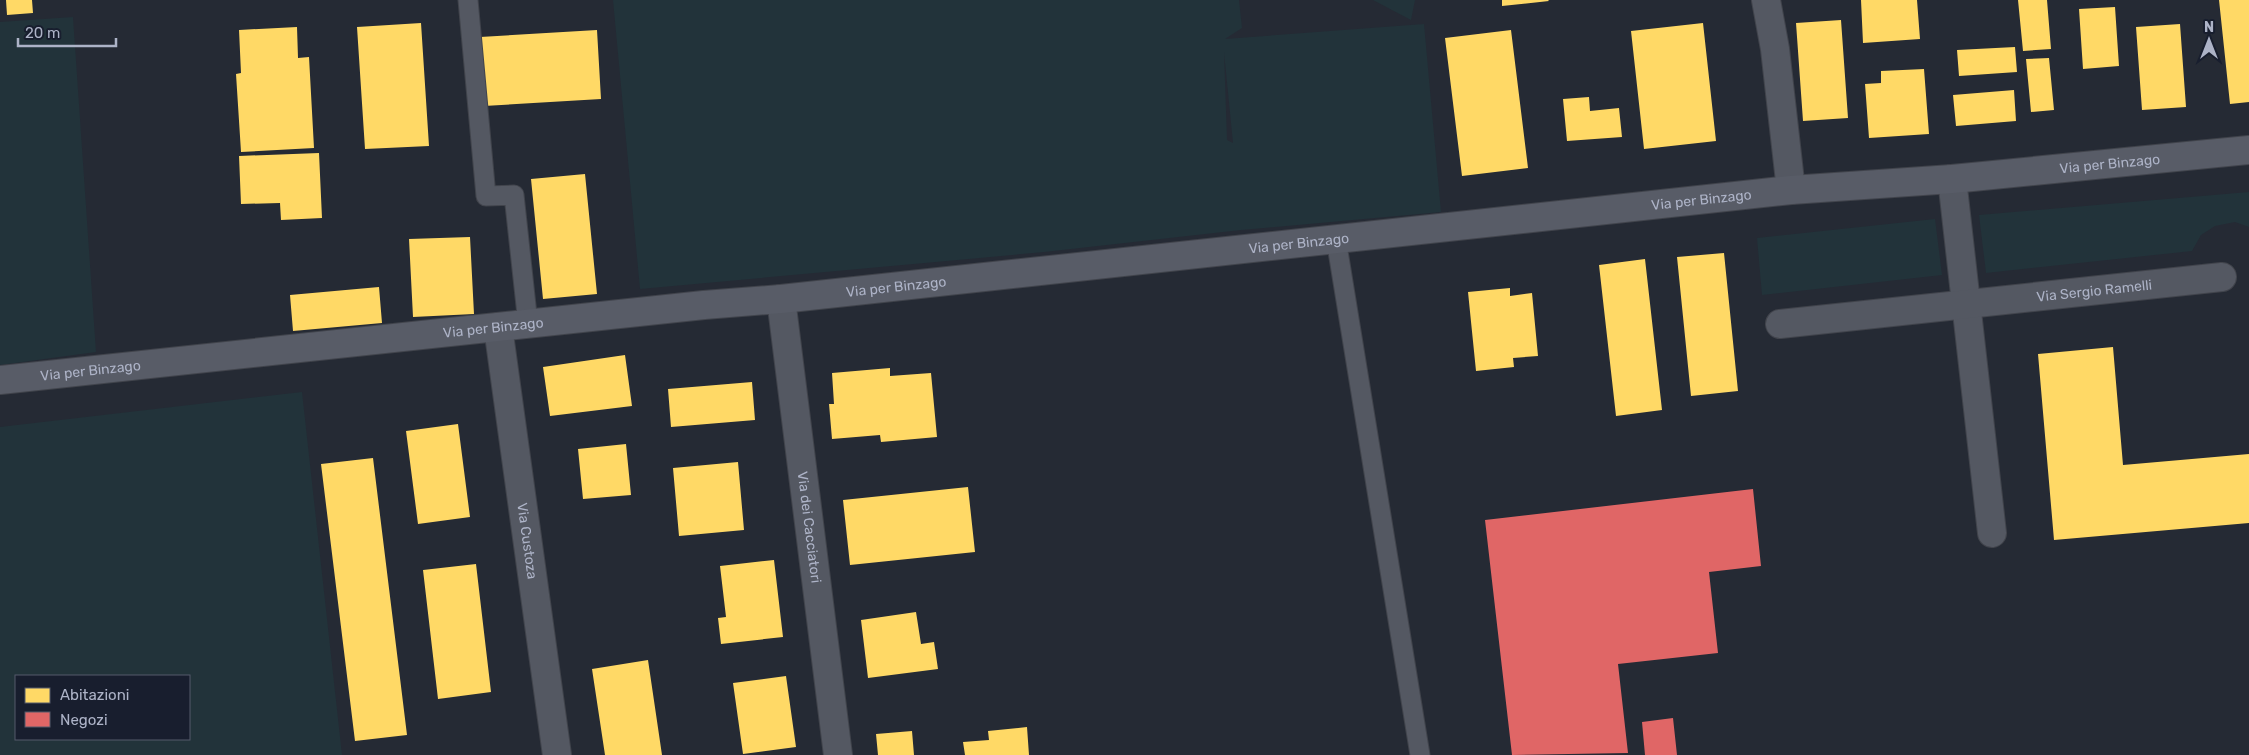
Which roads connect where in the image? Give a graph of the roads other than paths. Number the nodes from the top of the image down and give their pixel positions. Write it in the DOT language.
graph roads {
  1 [pos="468,0"];
  2 [pos="1766,0"];
  3 [pos="2249,150"];
  4 [pos="1952,179"];
  5 [pos="1791,190"];
  6 [pos="1336,239"];
  7 [pos="2222,277"];
  8 [pos="782,299"];
  9 [pos="1968,305"];
  10 [pos="528,324"];
  11 [pos="1780,324"];
  12 [pos="498,327"];
  13 [pos="0,380"];
  14 [pos="1992,533"];
  15 [pos="557,755"];
  16 [pos="838,755"];
  17 [pos="1420,755"];
  1 -- 10 [label="lane"];
  2 -- 5 [label="street"];
  3 -- 4 [label="main road, Via per Binzago"];
  4 -- 5 [label="main road, Via per Binzago"];
  4 -- 9 [label="street"];
  5 -- 6 [label="main road, Via per Binzago"];
  6 -- 8 [label="main road, Via per Binzago"];
  6 -- 17 [label="lane"];
  7 -- 9 [label="street, Via Sergio Ramelli"];
  8 -- 10 [label="main road, Via per Binzago"];
  8 -- 16 [label="street, Via dei Cacciatori"];
  9 -- 11 [label="street, Via Sergio Ramelli"];
  9 -- 14 [label="street"];
  10 -- 12 [label="main road, Via per Binzago"];
  12 -- 13 [label="main road, Via per Binzago"];
  12 -- 15 [label="street, Via Custoza"];
}
